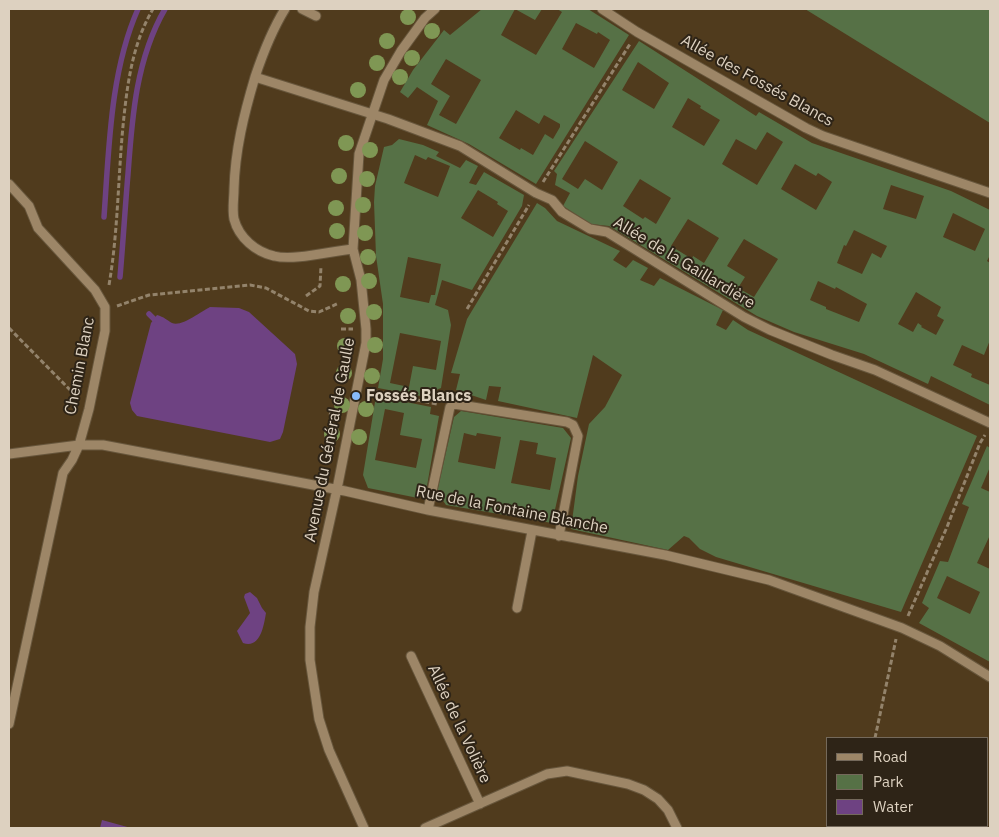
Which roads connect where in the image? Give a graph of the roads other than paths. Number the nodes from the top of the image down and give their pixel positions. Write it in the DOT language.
graph roads {
  1 [pos="285,9"];
  2 [pos="302,9"];
  3 [pos="436,9"];
  4 [pos="602,9"];
  5 [pos="316,16"];
  6 [pos="255,77"];
  7 [pos="372,114"];
  8 [pos="9,184"];
  9 [pos="990,193"];
  10 [pos="353,249"];
  11 [pos="990,423"];
  12 [pos="78,445"];
  13 [pos="9,454"];
  14 [pos="337,490"];
  15 [pos="428,510"];
  16 [pos="532,531"];
  17 [pos="559,536"];
  18 [pos="517,608"];
  19 [pos="411,656"];
  20 [pos="990,677"];
  21 [pos="9,724"];
  22 [pos="480,804"];
  23 [pos="364,828"];
  24 [pos="425,828"];
  25 [pos="678,828"];
  1 -- 6 [label="street"];
  2 -- 5 [label="street"];
  3 -- 7 [label="street, Avenue du Général de Gaulle"];
  4 -- 9 [label="street, Allée des Fossés Blancs"];
  6 -- 7 [label="street, Allée de la Gaillardière"];
  6 -- 10 [label="street"];
  7 -- 10 [label="street, Avenue du Général de Gaulle"];
  7 -- 11 [label="street, Allée de la Gaillardière"];
  8 -- 12 [label="street, Chemin Blanc"];
  10 -- 14 [label="street, Avenue du Général de Gaulle"];
  12 -- 13 [label="street, Rue de la Fontaine Blanche"];
  12 -- 14 [label="street, Rue de la Fontaine Blanche"];
  12 -- 21 [label="street, Chemin Blanc"];
  14 -- 15 [label="street, Rue de la Fontaine Blanche"];
  14 -- 23 [label="street, Avenue du Général de Gaulle"];
  15 -- 16 [label="street, Rue de la Fontaine Blanche"];
  15 -- 17 [label="street"];
  16 -- 17 [label="street, Rue de la Fontaine Blanche"];
  16 -- 18 [label="street"];
  17 -- 20 [label="street, Rue de la Fontaine Blanche"];
  19 -- 22 [label="street, Allée de la Volière"];
  22 -- 24 [label="street, Allée de la Volière"];
  22 -- 25 [label="street, Allée de la Volière"];
}
